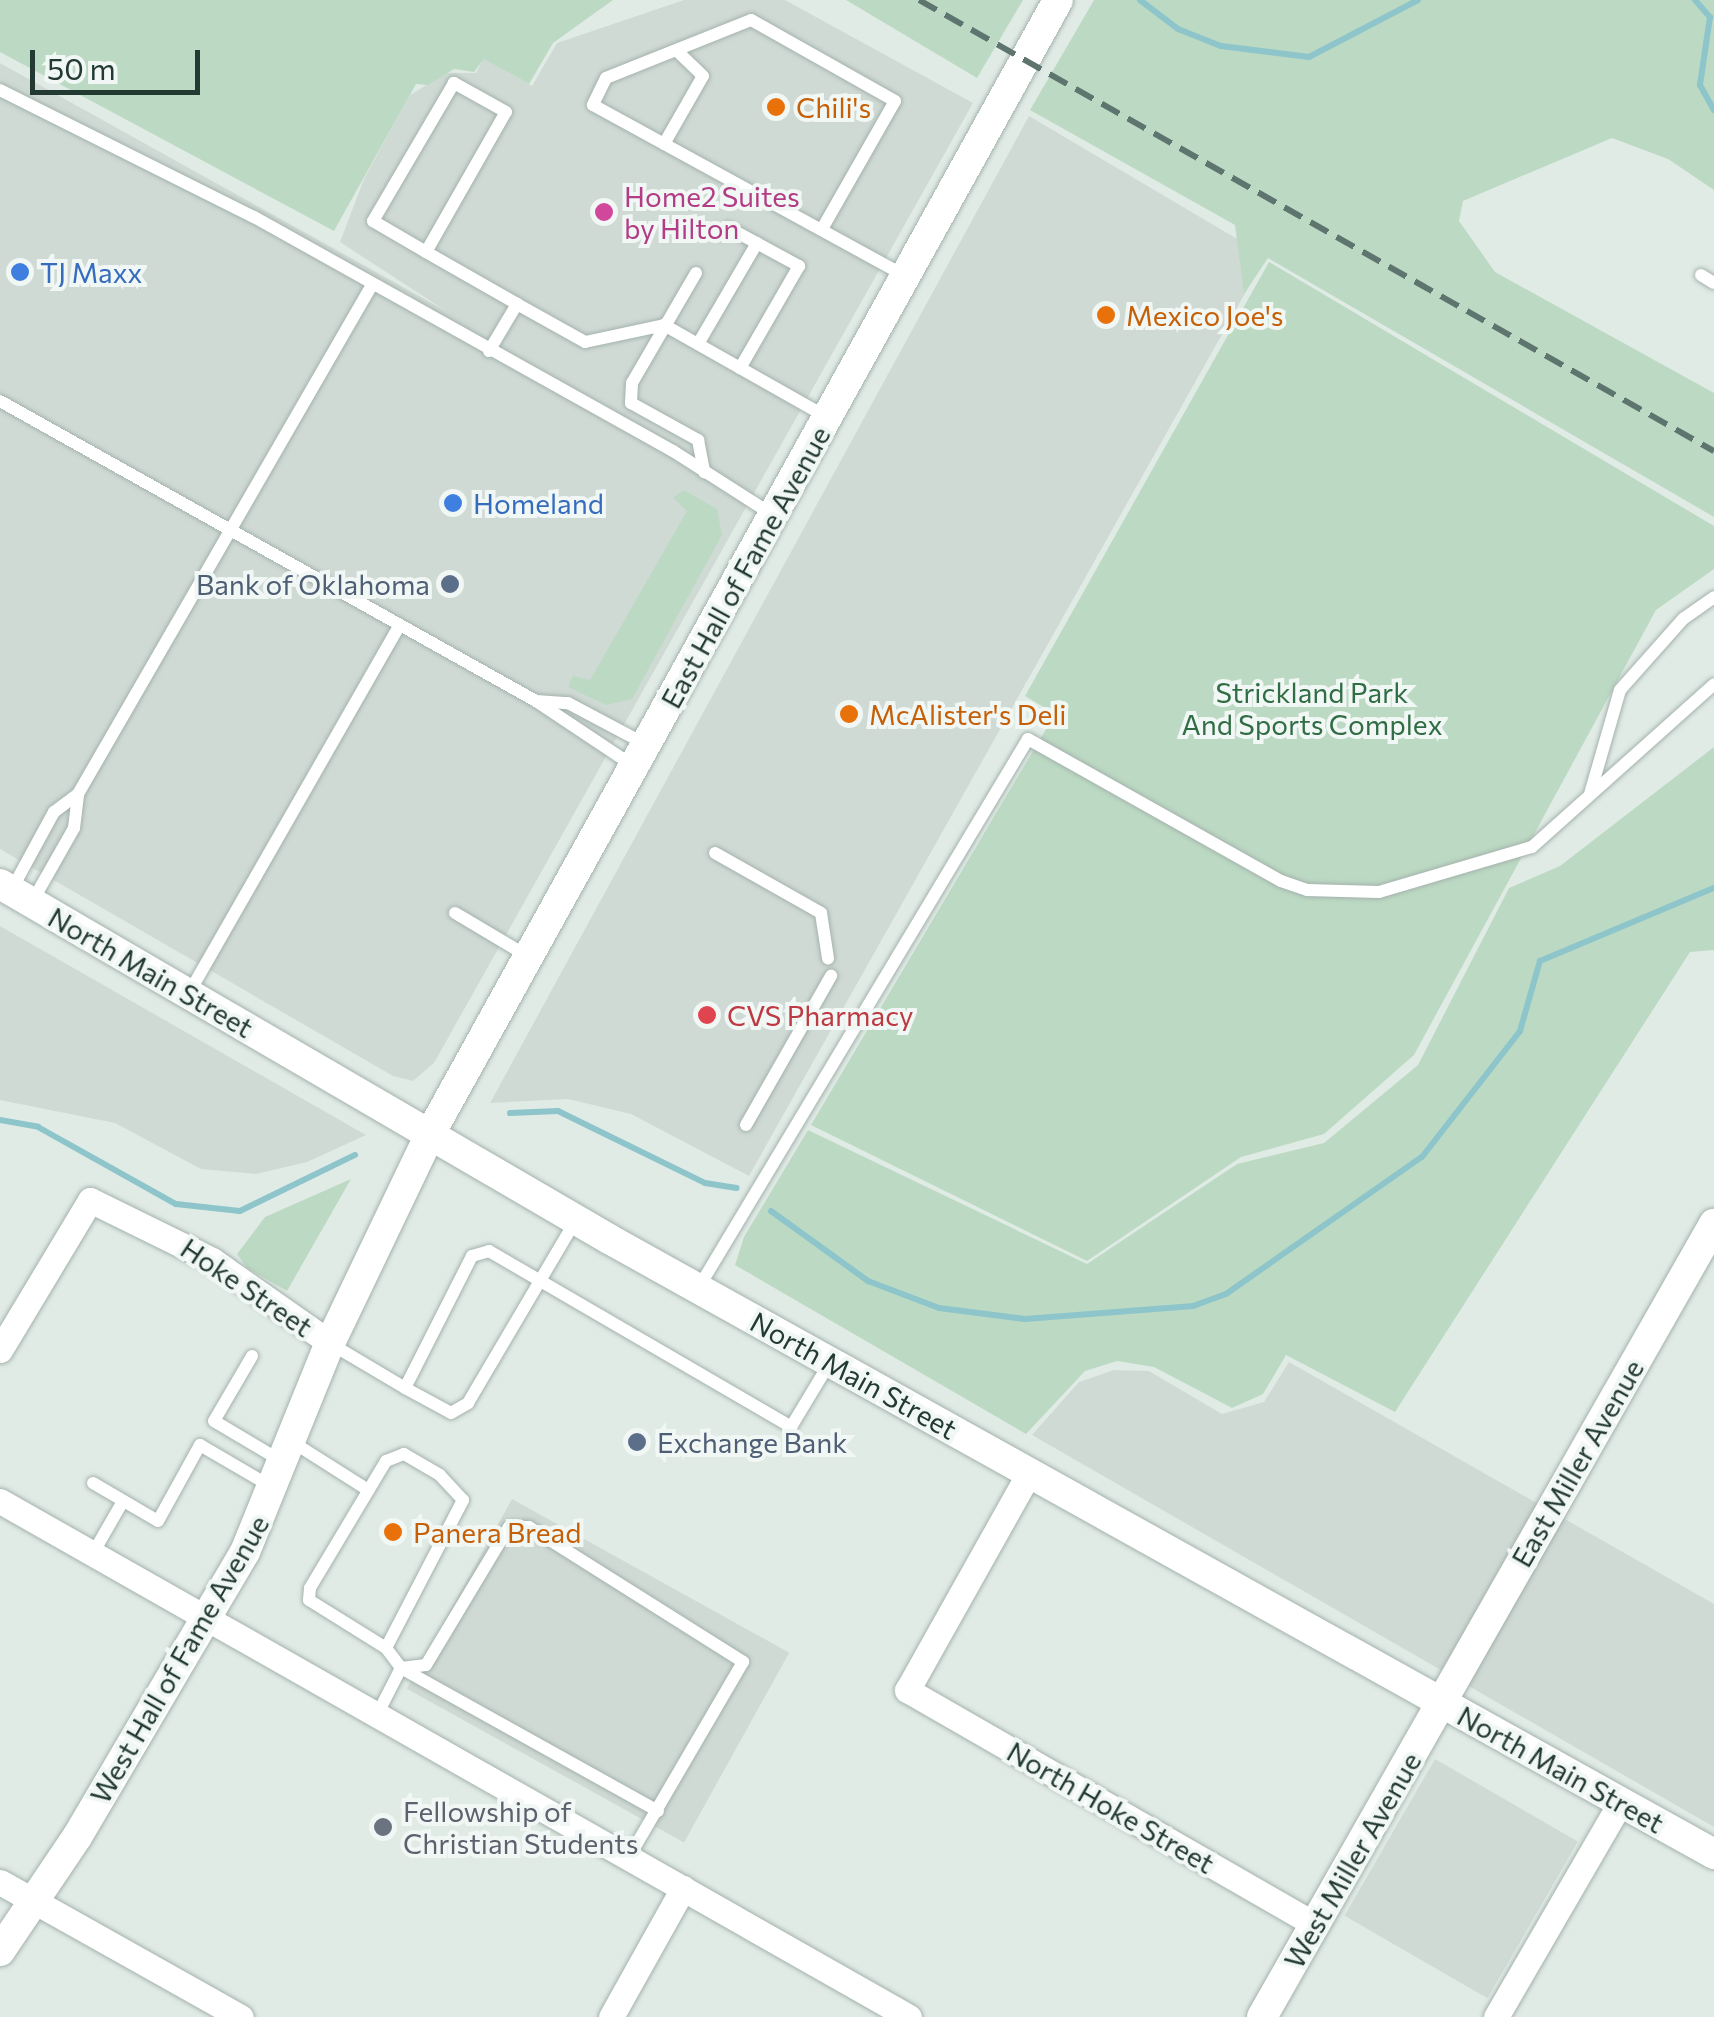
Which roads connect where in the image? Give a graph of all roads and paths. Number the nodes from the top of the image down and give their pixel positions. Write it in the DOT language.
graph roads {
  1 [pos="1058,0"];
  2 [pos="677,51"];
  3 [pos="0,90"];
  4 [pos="664,144"];
  5 [pos="822,229"];
  6 [pos="720,233"];
  7 [pos="758,243"];
  8 [pos="426,252"];
  9 [pos="696,273"];
  10 [pos="906,276"];
  11 [pos="372,284"];
  12 [pos="517,304"];
  13 [pos="664,325"];
  14 [pos="698,344"];
  15 [pos="489,351"];
  16 [pos="740,368"];
  17 [pos="0,401"];
  18 [pos="828,418"];
  19 [pos="704,472"];
  20 [pos="774,515"];
  21 [pos="229,532"];
  22 [pos="1714,597"];
  23 [pos="400,625"];
  24 [pos="1714,684"];
  25 [pos="536,701"];
  26 [pos="641,756"];
  27 [pos="78,794"];
  28 [pos="1590,794"];
  29 [pos="714,853"];
  30 [pos="14,892"];
  31 [pos="455,913"];
  32 [pos="529,957"];
  33 [pos="828,958"];
  34 [pos="830,976"];
  35 [pos="189,993"];
  36 [pos="746,1125"];
  37 [pos="430,1134"];
  38 [pos="576,1220"];
  39 [pos="1714,1224"];
  40 [pos="538,1283"];
  41 [pos="698,1288"];
  42 [pos="330,1343"];
  43 [pos="0,1350"];
  44 [pos="252,1356"];
  45 [pos="830,1362"];
  46 [pos="405,1388"];
  47 [pos="284,1465"];
  48 [pos="1029,1472"];
  49 [pos="94,1483"];
  50 [pos="368,1490"];
  51 [pos="124,1501"];
  52 [pos="0,1502"];
  53 [pos="92,1556"];
  54 [pos="205,1614"];
  55 [pos="386,1648"];
  56 [pos="402,1668"];
  57 [pos="1442,1703"];
  58 [pos="378,1713"];
  59 [pos="1621,1802"];
  60 [pos="658,1810"];
  61 [pos="1714,1854"];
  62 [pos="629,1857"];
  63 [pos="0,1882"];
  64 [pos="683,1888"];
  65 [pos="34,1900"];
  66 [pos="1316,1924"];
  67 [pos="0,1951"];
  68 [pos="242,2017"];
  69 [pos="611,2017"];
  70 [pos="909,2017"];
  71 [pos="1262,2017"];
  72 [pos="1496,2017"];
  1 -- 10 [label="main road, East Hall of Fame Avenue"];
  2 -- 4 [label="lane"];
  2 -- 4 [label="lane"];
  2 -- 5 [label="lane"];
  3 -- 11 [label="lane"];
  4 -- 5 [label="lane"];
  5 -- 10 [label="lane"];
  6 -- 7 [label="lane"];
  7 -- 14 [label="lane"];
  7 -- 16 [label="lane"];
  8 -- 8 [label="lane"];
  8 -- 12 [label="lane"];
  9 -- 13 [label="lane"];
  10 -- 18 [label="main road, East Hall of Fame Avenue"];
  11 -- 15 [label="lane"];
  11 -- 21 [label="lane"];
  12 -- 13 [label="lane"];
  12 -- 15 [label="lane"];
  13 -- 14 [label="lane"];
  13 -- 19 [label="lane"];
  14 -- 16 [label="lane"];
  15 -- 19 [label="lane"];
  16 -- 18 [label="lane"];
  17 -- 21 [label="lane"];
  18 -- 20 [label="main road, East Hall of Fame Avenue"];
  19 -- 20 [label="lane"];
  20 -- 26 [label="main road, East Hall of Fame Avenue"];
  21 -- 23 [label="lane"];
  21 -- 27 [label="lane"];
  22 -- 28 [label="lane"];
  23 -- 25 [label="lane"];
  23 -- 35 [label="lane"];
  24 -- 28 [label="lane"];
  25 -- 26 [label="lane"];
  25 -- 26 [label="lane"];
  26 -- 32 [label="main road, East Hall of Fame Avenue"];
  27 -- 30 [label="lane"];
  27 -- 30 [label="lane"];
  28 -- 41 [label="lane"];
  29 -- 33 [label="lane"];
  30 -- 35 [label="main road, North Main Street"];
  31 -- 32 [label="lane"];
  32 -- 37 [label="main road, East Hall of Fame Avenue"];
  34 -- 36 [label="lane"];
  35 -- 37 [label="main road, North Main Street"];
  37 -- 38 [label="main road, North Main Street"];
  37 -- 42 [label="main road, West Hall of Fame Avenue"];
  38 -- 40 [label="lane"];
  38 -- 41 [label="main road, North Main Street"];
  39 -- 57 [label="main road, East Miller Avenue"];
  40 -- 45 [label="lane"];
  40 -- 46 [label="lane"];
  40 -- 46 [label="lane"];
  41 -- 45 [label="main road, North Main Street"];
  42 -- 43 [label="street, Hoke Street"];
  42 -- 46 [label="lane"];
  42 -- 47 [label="main road, West Hall of Fame Avenue"];
  44 -- 47 [label="lane"];
  45 -- 48 [label="main road, North Main Street"];
  47 -- 50 [label="lane"];
  47 -- 51 [label="lane"];
  47 -- 54 [label="main road, West Hall of Fame Avenue"];
  48 -- 57 [label="main road, North Main Street"];
  48 -- 66 [label="street, North Hoke Street"];
  49 -- 51 [label="lane"];
  50 -- 55 [label="lane"];
  50 -- 55 [label="lane"];
  51 -- 53 [label="lane"];
  52 -- 53 [label="street"];
  53 -- 54 [label="street"];
  54 -- 58 [label="street"];
  54 -- 65 [label="main road, West Hall of Fame Avenue"];
  55 -- 56 [label="lane"];
  56 -- 58 [label="lane"];
  56 -- 60 [label="lane"];
  56 -- 60 [label="lane"];
  57 -- 59 [label="main road, North Main Street"];
  57 -- 66 [label="main road, West Miller Avenue"];
  58 -- 62 [label="street"];
  59 -- 61 [label="main road, North Main Street"];
  59 -- 72 [label="street"];
  60 -- 62 [label="lane"];
  62 -- 64 [label="street"];
  63 -- 65 [label="street"];
  64 -- 69 [label="street"];
  64 -- 70 [label="street"];
  65 -- 67 [label="main road, West Hall of Fame Avenue"];
  65 -- 68 [label="street"];
  66 -- 71 [label="main road, West Miller Avenue"];
}
